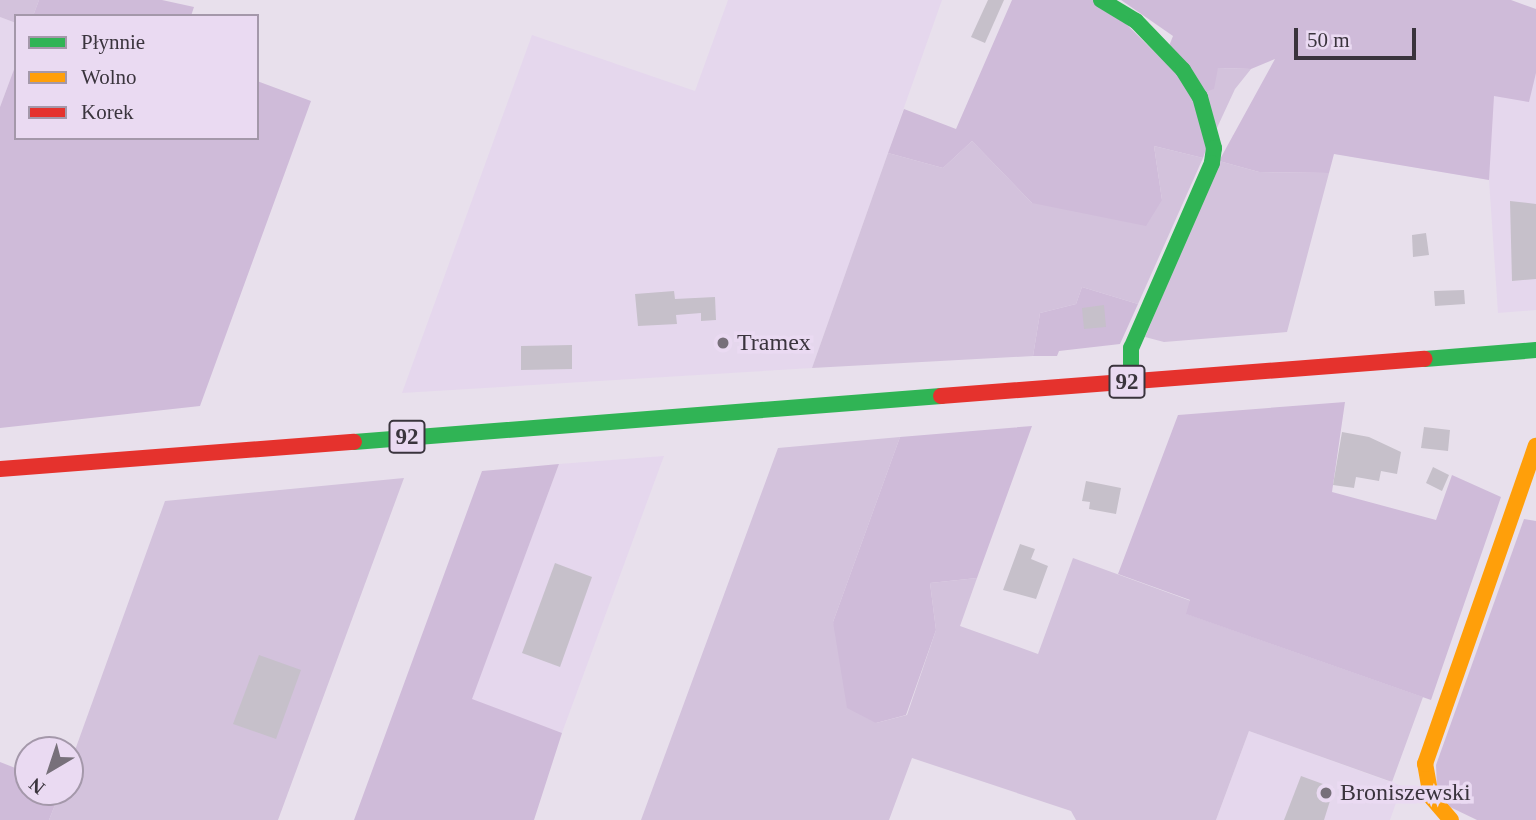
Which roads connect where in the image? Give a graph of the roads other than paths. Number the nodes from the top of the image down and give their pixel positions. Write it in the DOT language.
graph roads {
  1 [pos="1101,0"];
  2 [pos="1536,350"];
  3 [pos="1131,382"];
  4 [pos="1536,446"];
  5 [pos="0,469"];
  6 [pos="1451,820"];
  1 -- 3 [label="main road"];
  2 -- 3 [label="main road, 92"];
  3 -- 5 [label="main road, 92"];
  4 -- 6 [label="main road"];
}
